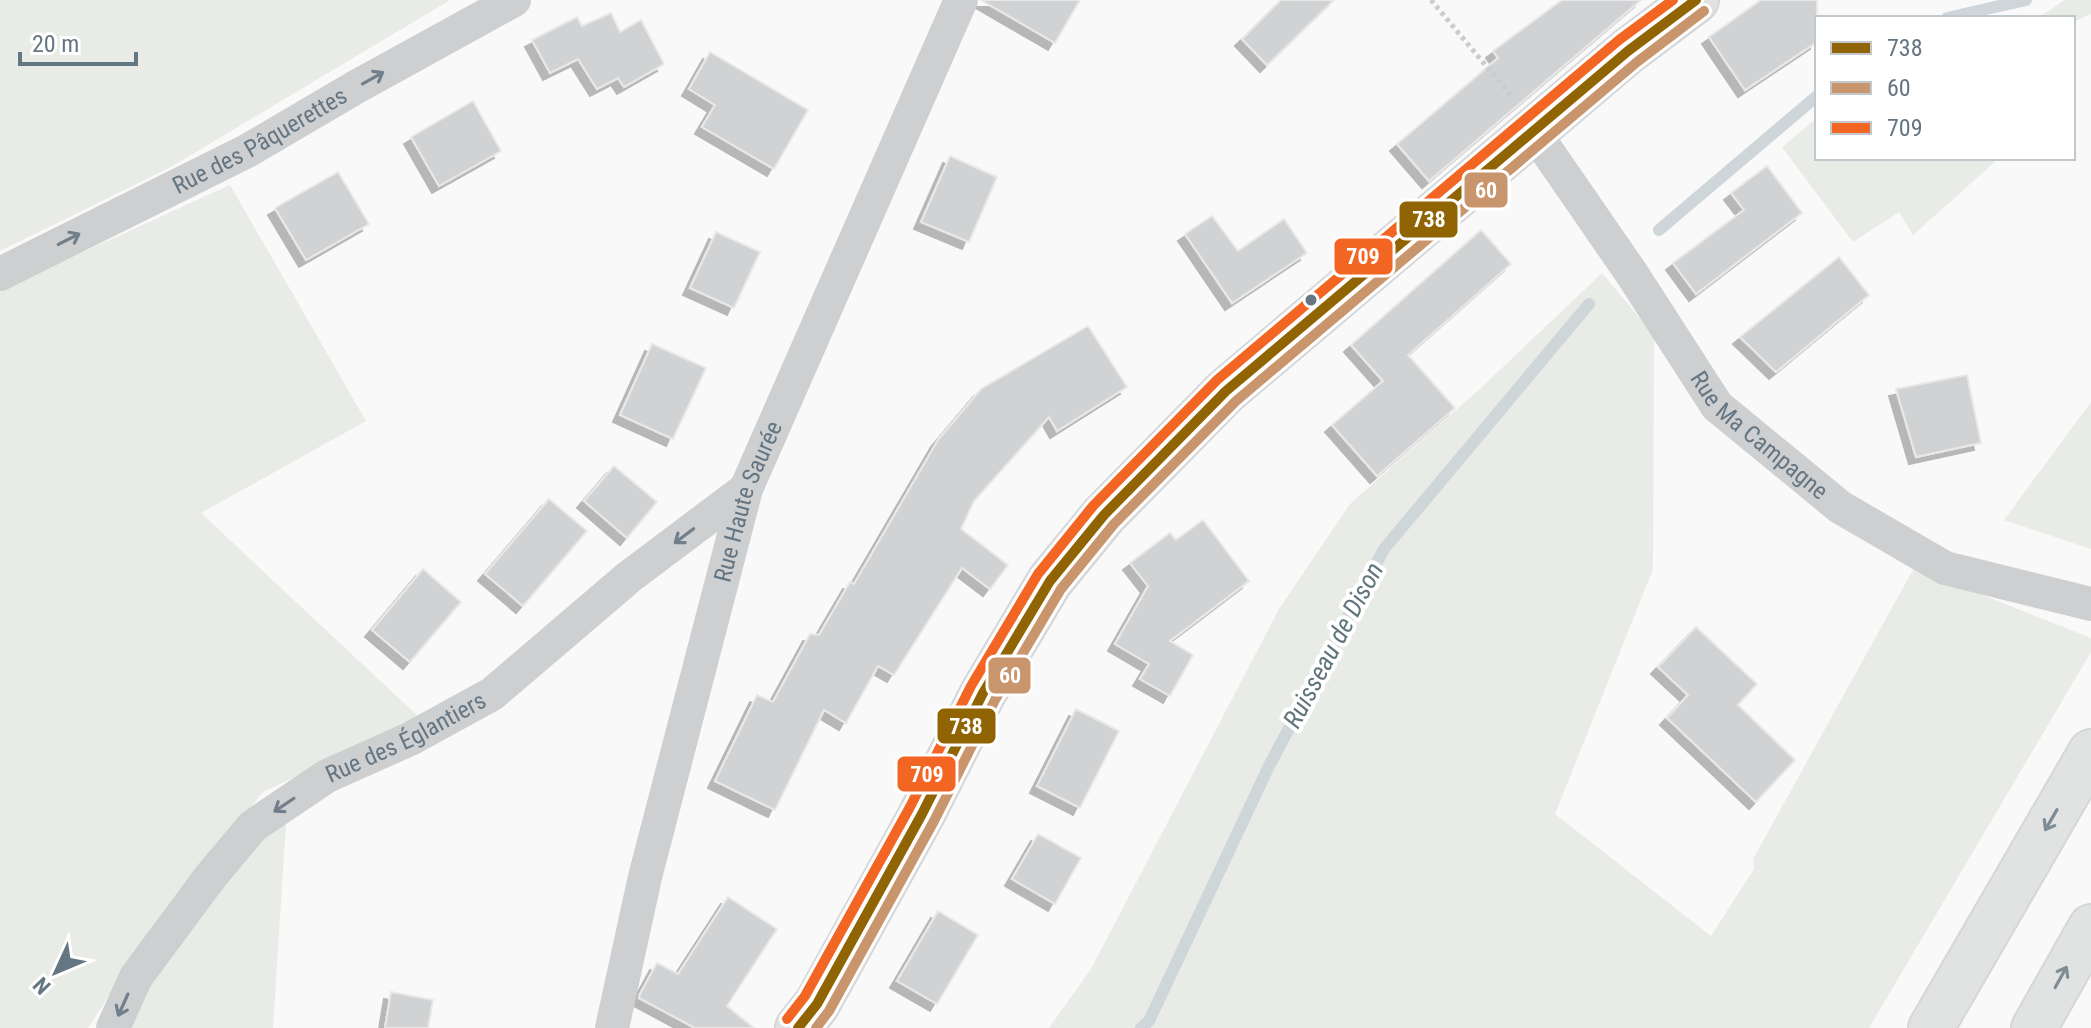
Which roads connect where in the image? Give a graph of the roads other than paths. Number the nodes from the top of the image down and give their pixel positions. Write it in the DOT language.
graph roads {
  1 [pos="514,0"];
  2 [pos="961,0"];
  3 [pos="1696,0"];
  4 [pos="1534,132"];
  5 [pos="0,274"];
  6 [pos="746,489"];
  7 [pos="2091,604"];
  8 [pos="2091,752"];
  9 [pos="2091,927"];
  10 [pos="113,1028"];
  11 [pos="612,1028"];
  12 [pos="798,1028"];
  13 [pos="1931,1028"];
  14 [pos="2034,1028"];
  5 -- 1 [label="street, Rue des Pâquerettes, one-way"];
  2 -- 6 [label="street, Rue Haute Saurée"];
  3 -- 4 [label="main road"];
  4 -- 7 [label="street, Rue Ma Campagne"];
  4 -- 12 [label="main road"];
  6 -- 10 [label="street, Rue des Églantiers, one-way"];
  6 -- 11 [label="street, Rue Haute Saurée"];
  8 -- 13 [label="main road, one-way"];
  14 -- 9 [label="main road, one-way"];
}
